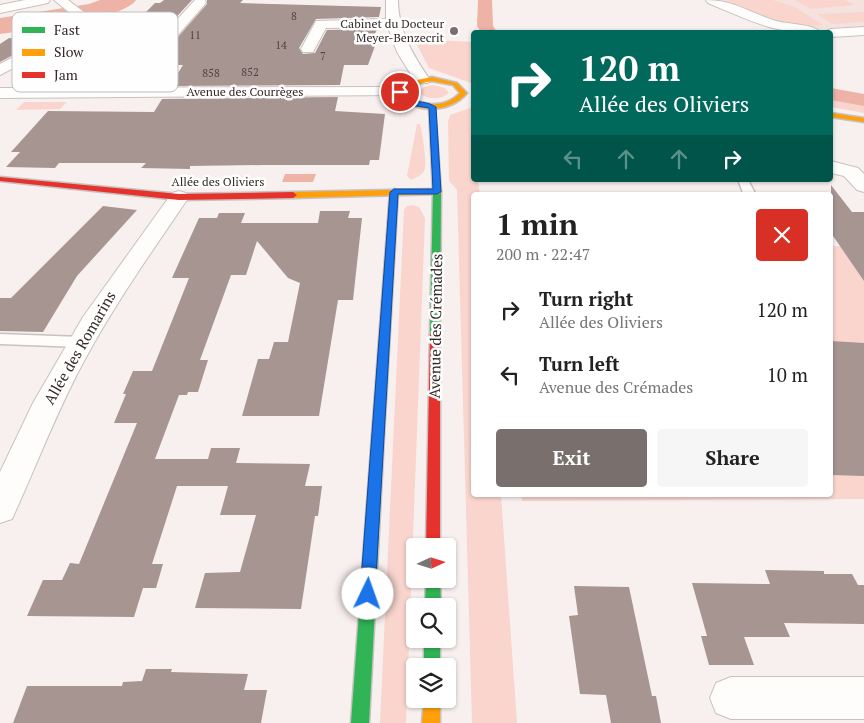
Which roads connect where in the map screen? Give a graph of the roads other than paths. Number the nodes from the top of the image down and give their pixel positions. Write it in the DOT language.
graph roads {
  1 [pos="44,0"];
  2 [pos="60,0"];
  3 [pos="392,0"];
  4 [pos="712,0"];
  5 [pos="200,3"];
  6 [pos="0,9"];
  7 [pos="75,12"];
  8 [pos="392,23"];
  9 [pos="178,27"];
  10 [pos="802,30"];
  11 [pos="864,31"];
  12 [pos="833,33"];
  13 [pos="308,49"];
  14 [pos="12,64"];
  15 [pos="0,70"];
  16 [pos="422,80"];
  17 [pos="0,92"];
  18 [pos="400,92"];
  19 [pos="469,93"];
  20 [pos="432,107"];
  21 [pos="833,115"];
  22 [pos="864,120"];
  23 [pos="833,168"];
  24 [pos="0,179"];
  25 [pos="864,186"];
  26 [pos="394,192"];
  27 [pos="437,192"];
  28 [pos="179,197"];
  29 [pos="0,339"];
  30 [pos="81,342"];
  31 [pos="0,508"];
  32 [pos="433,538"];
  33 [pos="731,698"];
  34 [pos="864,698"];
  35 [pos="432,708"];
  36 [pos="360,723"];
  37 [pos="431,723"];
  1 -- 6 [label="street"];
  2 -- 7 [label="street"];
  3 -- 8 [label="street"];
  4 -- 10 [label="street"];
  5 -- 9 [label="street"];
  8 -- 13 [label="street"];
  8 -- 16 [label="street"];
  11 -- 12 [label="street"];
  14 -- 15 [label="street"];
  16 -- 18 [label="street"];
  16 -- 19 [label="street"];
  17 -- 18 [label="street, Avenue des Courrèges"];
  18 -- 20 [label="street"];
  19 -- 20 [label="street"];
  20 -- 27 [label="street, Avenue des Crémades"];
  21 -- 22 [label="street"];
  23 -- 25 [label="street"];
  24 -- 28 [label="street, Allée des Oliviers"];
  26 -- 27 [label="street, Allée des Oliviers"];
  26 -- 28 [label="street, Allée des Oliviers"];
  26 -- 36 [label="street"];
  27 -- 32 [label="street, Avenue des Crémades"];
  28 -- 30 [label="street, Allée des Romarins"];
  29 -- 30 [label="lane"];
  30 -- 31 [label="street, Allée des Romarins"];
  33 -- 34 [label="street"];
  35 -- 37 [label="street"];
}
